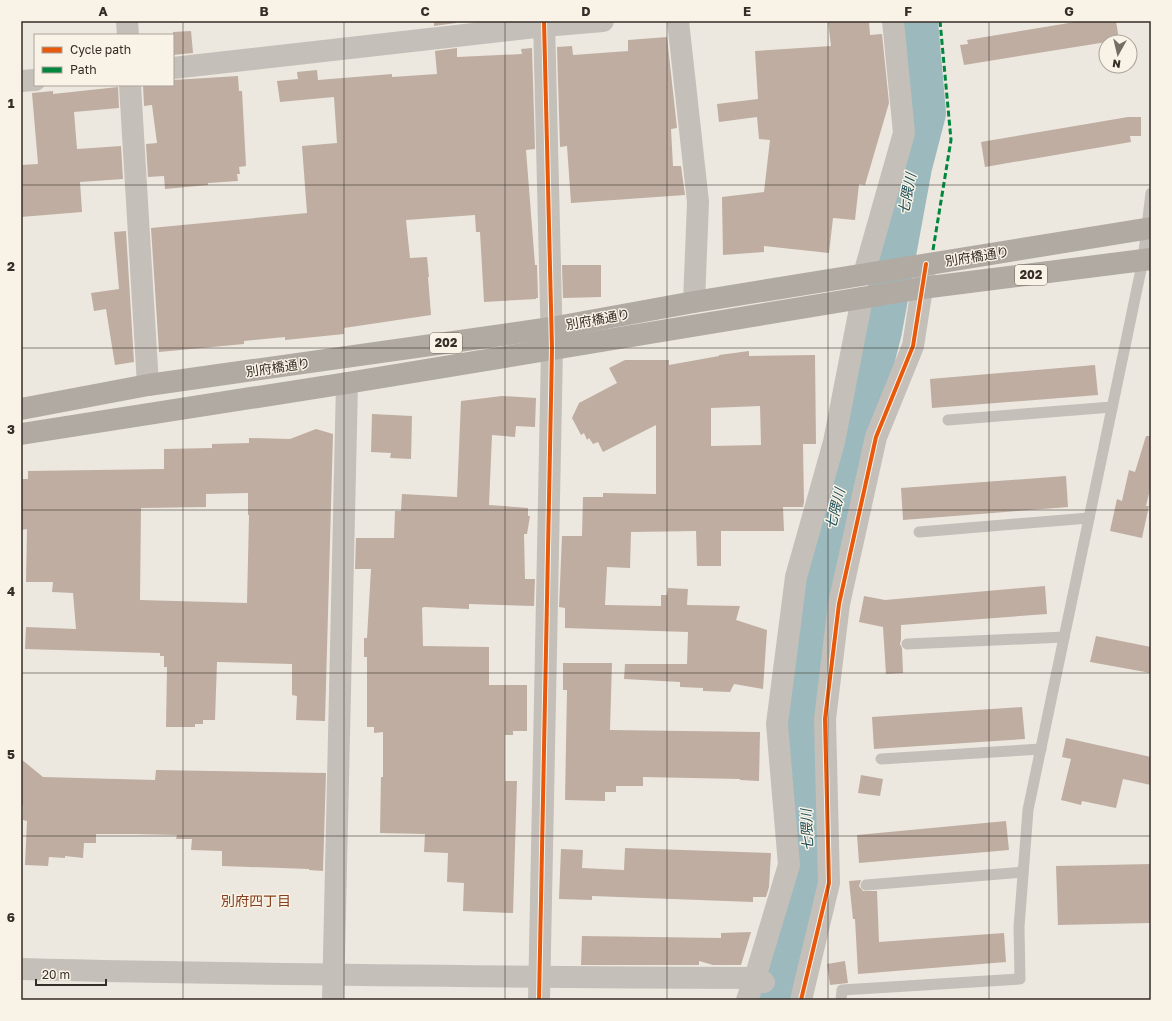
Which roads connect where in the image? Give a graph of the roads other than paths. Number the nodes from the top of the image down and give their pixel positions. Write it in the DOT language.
graph roads {
  1 [pos="127,21"];
  2 [pos="603,21"];
  3 [pos="678,21"];
  4 [pos="893,21"];
  5 [pos="544,24"];
  6 [pos="128,34"];
  7 [pos="174,68"];
  8 [pos="34,80"];
  9 [pos="21,81"];
  10 [pos="130,86"];
  11 [pos="1151,193"];
  12 [pos="1148,228"];
  13 [pos="1147,260"];
  14 [pos="921,265"];
  15 [pos="867,274"];
  16 [pos="916,289"];
  17 [pos="864,298"];
  18 [pos="694,302"];
  19 [pos="552,338"];
  20 [pos="347,383"];
  21 [pos="148,385"];
  22 [pos="1112,407"];
  23 [pos="21,409"];
  24 [pos="948,420"];
  25 [pos="21,434"];
  26 [pos="1089,518"];
  27 [pos="919,532"];
  28 [pos="1064,637"];
  29 [pos="907,644"];
  30 [pos="1041,749"];
  31 [pos="881,759"];
  32 [pos="1024,872"];
  33 [pos="866,885"];
  34 [pos="21,969"];
  35 [pos="333,974"];
  36 [pos="540,978"];
  37 [pos="760,980"];
  38 [pos="796,997"];
  39 [pos="333,1000"];
  40 [pos="539,1000"];
  41 [pos="747,1000"];
  42 [pos="841,1000"];
  1 -- 6 [label="street"];
  2 -- 5 [label="street"];
  3 -- 18 [label="street"];
  4 -- 15 [label="street"];
  5 -- 7 [label="street"];
  5 -- 19 [label="street"];
  8 -- 9 [label="street"];
  10 -- 21 [label="street"];
  11 -- 12 [label="lane"];
  12 -- 13 [label="lane"];
  12 -- 14 [label="highway, 別府橋通り / 202"];
  13 -- 16 [label="highway, 別府橋通り / 202"];
  13 -- 22 [label="lane"];
  14 -- 15 [label="highway, 別府橋通り / 202"];
  14 -- 16 [label="street"];
  15 -- 18 [label="highway, 別府橋通り / 202"];
  16 -- 17 [label="highway, 別府橋通り / 202"];
  16 -- 38 [label="street"];
  17 -- 19 [label="highway, 別府橋通り / 202"];
  17 -- 37 [label="street"];
  18 -- 19 [label="highway, 別府橋通り / 202"];
  19 -- 20 [label="highway, 別府橋通り / 202"];
  19 -- 21 [label="highway, 別府橋通り / 202"];
  19 -- 36 [label="street"];
  20 -- 25 [label="highway, 別府橋通り / 202"];
  20 -- 35 [label="street"];
  21 -- 23 [label="highway, 別府橋通り / 202"];
  22 -- 24 [label="lane"];
  22 -- 26 [label="lane"];
  26 -- 27 [label="lane"];
  26 -- 28 [label="lane"];
  28 -- 29 [label="lane"];
  28 -- 30 [label="lane"];
  30 -- 31 [label="lane"];
  30 -- 32 [label="lane"];
  32 -- 33 [label="lane"];
  32 -- 42 [label="lane"];
  34 -- 35 [label="street"];
  35 -- 36 [label="street"];
  35 -- 39 [label="street"];
  36 -- 37 [label="street"];
  36 -- 40 [label="street"];
  37 -- 41 [label="street"];
}
